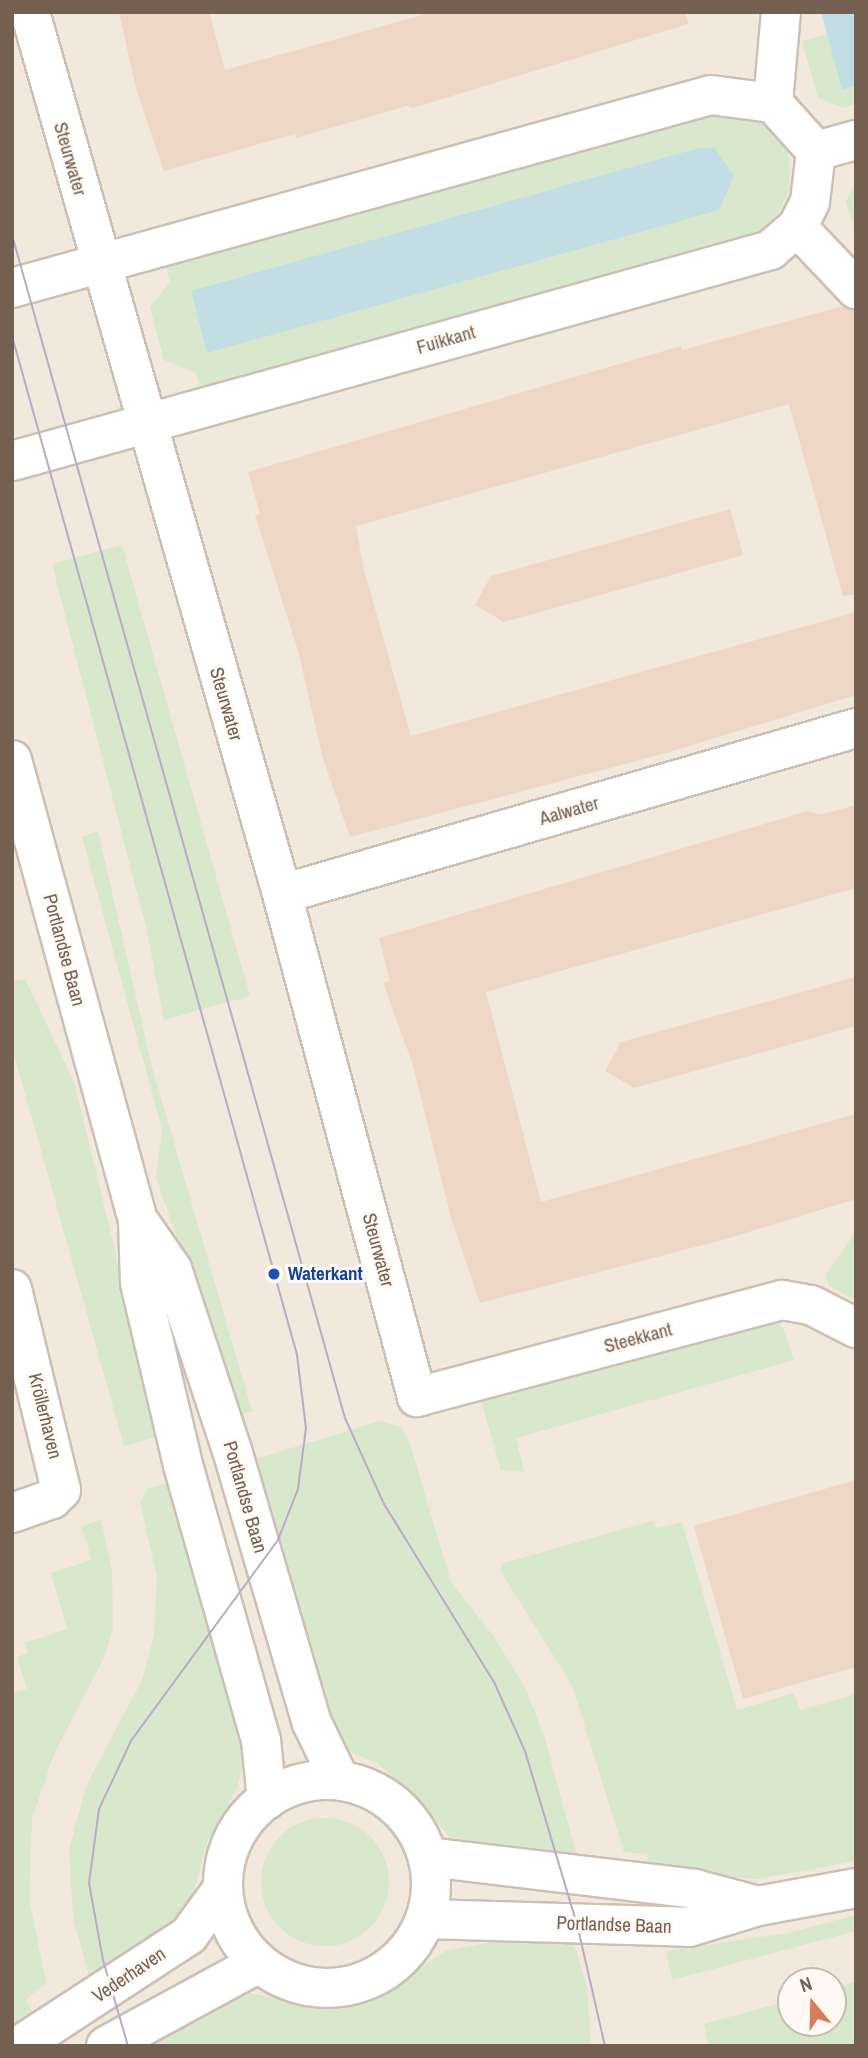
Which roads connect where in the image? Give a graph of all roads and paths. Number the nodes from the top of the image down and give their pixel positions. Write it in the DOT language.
graph roads {
  1 [pos="30,12"];
  2 [pos="781,12"];
  3 [pos="773,103"];
  4 [pos="856,140"];
  5 [pos="816,151"];
  6 [pos="797,227"];
  7 [pos="100,263"];
  8 [pos="12,288"];
  9 [pos="856,289"];
  10 [pos="146,423"];
  11 [pos="12,461"];
  12 [pos="856,728"];
  13 [pos="12,760"];
  14 [pos="282,894"];
  15 [pos="138,1220"];
  16 [pos="12,1289"];
  17 [pos="856,1328"];
  18 [pos="418,1397"];
  19 [pos="12,1513"];
  20 [pos="340,1781"];
  21 [pos="267,1800"];
  22 [pos="428,1857"];
  23 [pos="223,1888"];
  24 [pos="856,1888"];
  25 [pos="758,1906"];
  26 [pos="426,1919"];
  27 [pos="259,1963"];
  28 [pos="19,2046"];
  29 [pos="106,2046"];
  1 -- 7 [label="street, Steurwater"];
  2 -- 3 [label="street"];
  3 -- 5 [label="street"];
  3 -- 7 [label="street"];
  4 -- 5 [label="street"];
  5 -- 6 [label="street, Fuikkant"];
  6 -- 9 [label="street"];
  6 -- 10 [label="street, Fuikkant"];
  7 -- 8 [label="street"];
  7 -- 10 [label="street, Steurwater"];
  10 -- 11 [label="street, Fuikkant"];
  10 -- 14 [label="street, Steurwater"];
  12 -- 14 [label="street, Aalwater"];
  13 -- 15 [label="street, Portlandse Baan"];
  14 -- 18 [label="street, Steurwater"];
  15 -- 20 [label="street, Portlandse Baan"];
  15 -- 21 [label="street, Portlandse Baan"];
  16 -- 19 [label="street, Kröllerhaven"];
  17 -- 18 [label="street, Steekkant"];
  20 -- 21 [label="street"];
  20 -- 22 [label="street"];
  21 -- 23 [label="street"];
  22 -- 25 [label="street, Portlandse Baan"];
  22 -- 26 [label="street"];
  23 -- 27 [label="street"];
  23 -- 28 [label="street, Vederhaven"];
  24 -- 25 [label="street, Portlandse Baan"];
  25 -- 26 [label="street, Portlandse Baan"];
  26 -- 27 [label="street"];
  27 -- 29 [label="street"];
}
